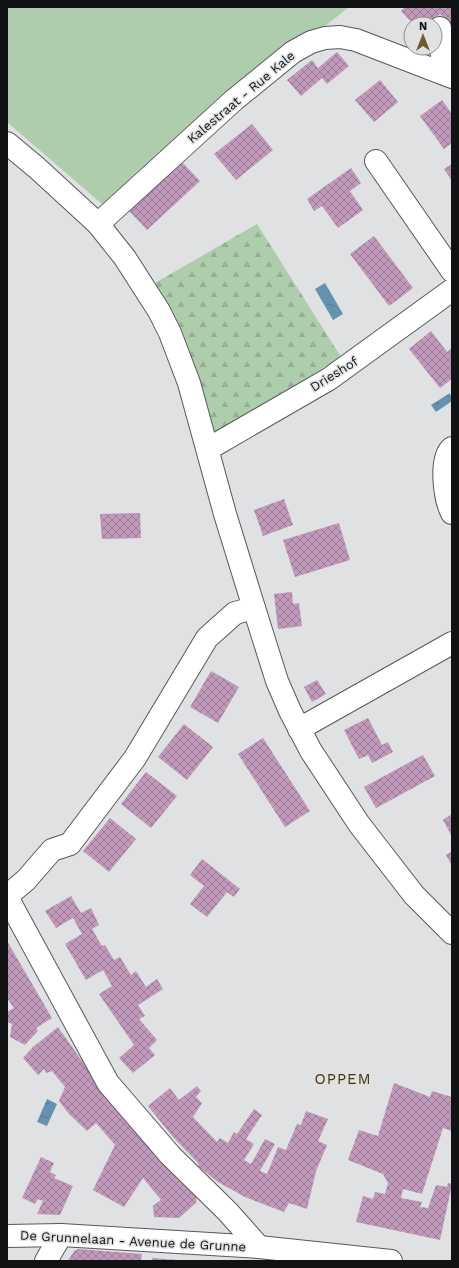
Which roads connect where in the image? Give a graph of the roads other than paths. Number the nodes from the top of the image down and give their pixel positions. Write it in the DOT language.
graph roads {
  1 [pos="442,56"];
  2 [pos="450,76"];
  3 [pos="7,143"];
  4 [pos="376,161"];
  5 [pos="98,224"];
  6 [pos="452,272"];
  7 [pos="452,290"];
  8 [pos="452,448"];
  9 [pos="208,449"];
  10 [pos="448,472"];
  11 [pos="452,513"];
  12 [pos="254,608"];
  13 [pos="452,643"];
  14 [pos="300,729"];
  15 [pos="7,897"];
  16 [pos="452,933"];
  17 [pos="61,1235"];
  18 [pos="7,1236"];
  19 [pos="259,1247"];
  20 [pos="46,1261"];
  21 [pos="391,1261"];
  1 -- 2 [label="street"];
  2 -- 5 [label="street, Kalestraat - Rue Kale"];
  3 -- 5 [label="street"];
  4 -- 6 [label="street"];
  5 -- 9 [label="street"];
  7 -- 9 [label="street, Drieshof"];
  8 -- 10 [label="street"];
  9 -- 12 [label="street"];
  10 -- 11 [label="street"];
  12 -- 14 [label="street"];
  12 -- 15 [label="street"];
  13 -- 14 [label="street"];
  14 -- 16 [label="street"];
  15 -- 19 [label="street"];
  17 -- 18 [label="street, De Grunnelaan - Avenue de Grunne"];
  17 -- 19 [label="street, De Grunnelaan - Avenue de Grunne"];
  17 -- 20 [label="street"];
  19 -- 21 [label="street, De Grunnelaan - Avenue de Grunne"];
}
